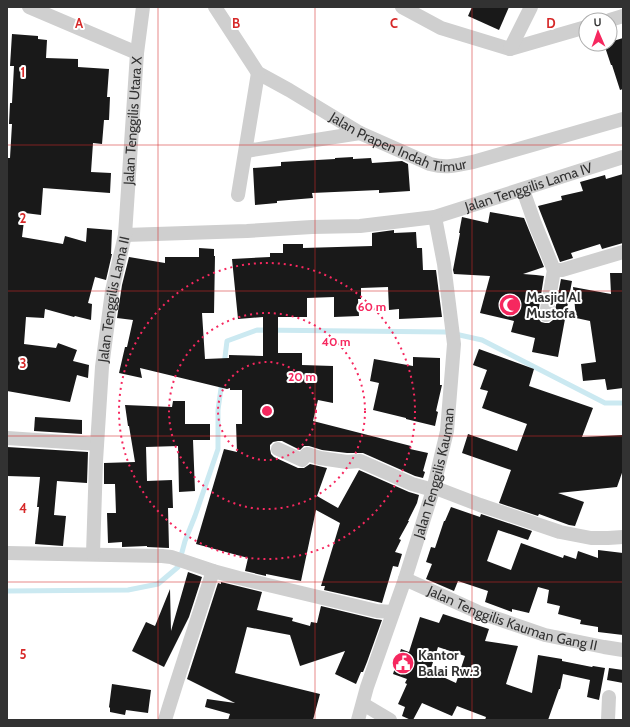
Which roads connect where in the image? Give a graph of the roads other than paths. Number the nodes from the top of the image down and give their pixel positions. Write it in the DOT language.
graph roads {
  1 [pos="29,7"];
  2 [pos="143,7"];
  3 [pos="215,7"];
  4 [pos="402,7"];
  5 [pos="531,7"];
  6 [pos="578,29"];
  7 [pos="510,49"];
  8 [pos="137,53"];
  9 [pos="258,73"];
  10 [pos="623,119"];
  11 [pos="360,133"];
  12 [pos="246,151"];
  13 [pos="623,157"];
  14 [pos="524,190"];
  15 [pos="238,195"];
  16 [pos="435,217"];
  17 [pos="124,235"];
  18 [pos="623,252"];
  19 [pos="554,270"];
  20 [pos="546,315"];
  21 [pos="7,438"];
  22 [pos="97,444"];
  23 [pos="278,449"];
  24 [pos="433,488"];
  25 [pos="623,537"];
  26 [pos="7,553"];
  27 [pos="93,554"];
  28 [pos="213,571"];
  29 [pos="405,579"];
  30 [pos="393,612"];
  31 [pos="623,650"];
  32 [pos="609,697"];
  33 [pos="363,704"];
  34 [pos="165,720"];
  35 [pos="358,720"];
  36 [pos="390,720"];
  37 [pos="608,720"];
  1 -- 8 [label="street"];
  2 -- 8 [label="street, Jalan Tenggilis Utara X"];
  3 -- 9 [label="street, Jalan Prapen Indah Timur"];
  4 -- 7 [label="street"];
  5 -- 7 [label="street"];
  6 -- 7 [label="street"];
  8 -- 17 [label="street, Jalan Tenggilis Utara X"];
  9 -- 11 [label="street, Jalan Prapen Indah Timur"];
  9 -- 12 [label="street"];
  10 -- 11 [label="street, Jalan Prapen Indah Timur"];
  11 -- 12 [label="street"];
  12 -- 15 [label="street"];
  13 -- 14 [label="street, Jalan Tenggilis Lama IV"];
  14 -- 16 [label="street, Jalan Tenggilis Lama IV"];
  14 -- 19 [label="street"];
  16 -- 17 [label="street, Jalan Tenggilis Lama II"];
  16 -- 24 [label="street, Jalan Tenggilis Kauman"];
  17 -- 22 [label="street, Jalan Tenggilis Lama II"];
  18 -- 19 [label="street"];
  19 -- 20 [label="street"];
  21 -- 22 [label="street"];
  22 -- 27 [label="street, Jalan Tenggilis Lama II"];
  23 -- 24 [label="street"];
  24 -- 25 [label="street"];
  24 -- 29 [label="street, Jalan Tenggilis Kauman"];
  26 -- 27 [label="street"];
  27 -- 28 [label="street"];
  28 -- 30 [label="street"];
  28 -- 34 [label="street"];
  29 -- 30 [label="street, Jalan Tenggilis Kauman"];
  29 -- 31 [label="street, Jalan Tenggilis Kauman Gang II"];
  30 -- 33 [label="street, Jalan Tenggilis Kauman"];
  32 -- 37 [label="street"];
  33 -- 35 [label="street, Jalan Tenggilis Kauman"];
  33 -- 36 [label="street"];
}
